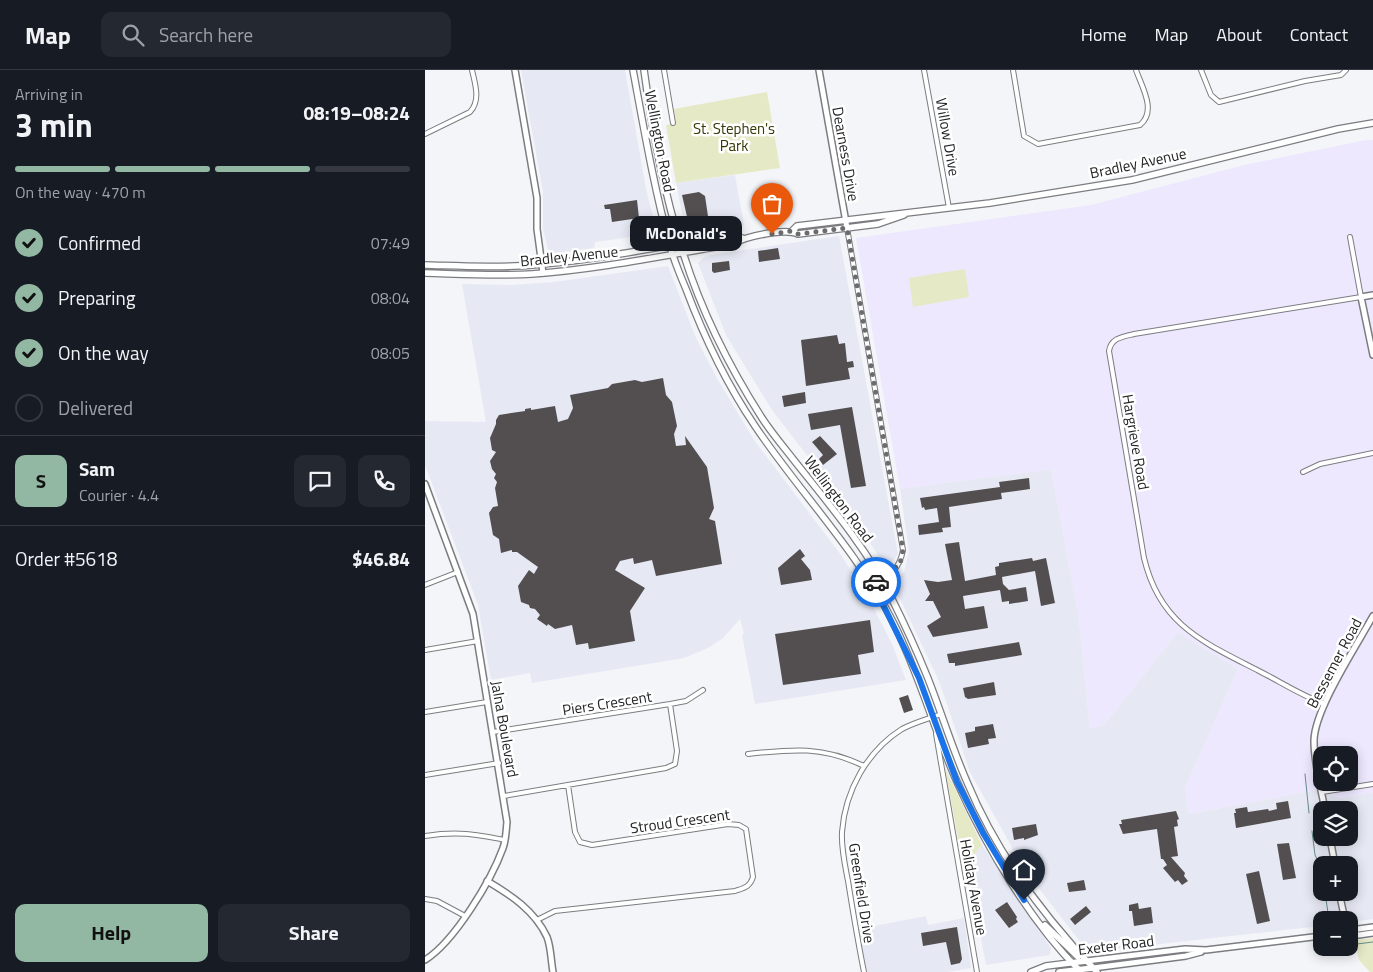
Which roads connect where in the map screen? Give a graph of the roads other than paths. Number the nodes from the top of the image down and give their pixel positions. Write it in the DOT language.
graph roads {
  1 [pos="472,70"];
  2 [pos="515,70"];
  3 [pos="633,70"];
  4 [pos="644,70"];
  5 [pos="664,70"];
  6 [pos="819,70"];
  7 [pos="924,70"];
  8 [pos="1013,70"];
  9 [pos="1136,70"];
  10 [pos="1201,70"];
  11 [pos="1346,70"];
  12 [pos="673,123"];
  13 [pos="1373,124"];
  14 [pos="425,134"];
  15 [pos="949,208"];
  16 [pos="906,214"];
  17 [pos="845,220"];
  18 [pos="847,228"];
  19 [pos="792,231"];
  20 [pos="1350,237"];
  21 [pos="742,238"];
  22 [pos="680,244"];
  23 [pos="670,246"];
  24 [pos="683,252"];
  25 [pos="673,254"];
  26 [pos="543,264"];
  27 [pos="425,265"];
  28 [pos="425,273"];
  29 [pos="543,273"];
  30 [pos="1373,295"];
  31 [pos="1361,297"];
  32 [pos="1373,356"];
  33 [pos="760,416"];
  34 [pos="752,421"];
  35 [pos="1373,454"];
  36 [pos="1303,472"];
  37 [pos="425,484"];
  38 [pos="459,572"];
  39 [pos="881,579"];
  40 [pos="873,584"];
  41 [pos="425,585"];
  42 [pos="1373,616"];
  43 [pos="478,641"];
  44 [pos="425,650"];
  45 [pos="703,690"];
  46 [pos="487,702"];
  47 [pos="670,704"];
  48 [pos="1325,704"];
  49 [pos="425,712"];
  50 [pos="941,714"];
  51 [pos="933,717"];
  52 [pos="493,732"];
  53 [pos="748,754"];
  54 [pos="499,762"];
  55 [pos="864,766"];
  56 [pos="425,775"];
  57 [pos="1373,784"];
  58 [pos="568,785"];
  59 [pos="1322,792"];
  60 [pos="504,796"];
  61 [pos="1324,801"];
  62 [pos="425,836"];
  63 [pos="505,840"];
  64 [pos="487,881"];
  65 [pos="425,899"];
  66 [pos="1032,912"];
  67 [pos="465,916"];
  68 [pos="537,920"];
  69 [pos="1373,927"];
  70 [pos="1358,928"];
  71 [pos="1373,933"];
  72 [pos="1358,935"];
  73 [pos="1313,937"];
  74 [pos="1206,950"];
  75 [pos="425,960"];
  76 [pos="1085,961"];
  77 [pos="1071,962"];
  78 [pos="1095,970"];
  79 [pos="1079,971"];
  80 [pos="553,972"];
  81 [pos="864,972"];
  82 [pos="977,972"];
  83 [pos="1031,972"];
  84 [pos="1059,972"];
  1 -- 14 [label="street"];
  2 -- 26 [label="street"];
  3 -- 23 [label="main road, Wellington Road"];
  4 -- 22 [label="main road, Wellington Road"];
  5 -- 12 [label="street"];
  6 -- 17 [label="street, Dearness Drive"];
  7 -- 15 [label="street, Willow Drive"];
  8 -- 9 [label="street"];
  10 -- 11 [label="street"];
  13 -- 15 [label="main road, Bradley Avenue"];
  15 -- 16 [label="main road, Bradley Avenue"];
  16 -- 17 [label="main road, Bradley Avenue"];
  16 -- 18 [label="main road, Bradley Avenue"];
  17 -- 18 [label="street, Dearness Drive"];
  17 -- 19 [label="main road, Bradley Avenue"];
  18 -- 19 [label="main road, Bradley Avenue"];
  18 -- 39 [label="street, Dearness Drive"];
  19 -- 21 [label="main road, Bradley Avenue"];
  20 -- 31 [label="street"];
  21 -- 22 [label="main road, Bradley Avenue"];
  21 -- 24 [label="main road, Bradley Avenue"];
  22 -- 23 [label="main road, Bradley Avenue"];
  22 -- 24 [label="main road, Wellington Road"];
  23 -- 25 [label="main road, Wellington Road"];
  23 -- 26 [label="main road, Bradley Avenue"];
  24 -- 25 [label="main road, Bradley Avenue"];
  24 -- 33 [label="main road, Wellington Road"];
  25 -- 29 [label="main road, Bradley Avenue"];
  25 -- 34 [label="main road, Wellington Road"];
  26 -- 27 [label="main road, Bradley Avenue"];
  26 -- 29 [label="street"];
  28 -- 29 [label="main road, Bradley Avenue"];
  30 -- 31 [label="street"];
  31 -- 32 [label="street"];
  31 -- 48 [label="street, Hargrieve Road"];
  33 -- 34 [label="main road"];
  33 -- 39 [label="main road, Wellington Road"];
  34 -- 40 [label="main road, Wellington Road"];
  35 -- 36 [label="street"];
  37 -- 38 [label="street, Jalna Boulevard"];
  38 -- 41 [label="street"];
  38 -- 43 [label="street, Jalna Boulevard"];
  39 -- 40 [label="street, Dearness Drive"];
  39 -- 50 [label="main road, Wellington Road"];
  40 -- 51 [label="main road, Wellington Road"];
  42 -- 48 [label="street, Bessemer Road"];
  43 -- 44 [label="street"];
  43 -- 46 [label="street, Jalna Boulevard"];
  45 -- 47 [label="street"];
  46 -- 49 [label="street"];
  46 -- 52 [label="street, Jalna Boulevard"];
  47 -- 52 [label="street, Piers Crescent"];
  47 -- 58 [label="street, Piers Crescent"];
  48 -- 59 [label="street, Bessemer Road"];
  50 -- 51 [label="street, Greenfield Drive"];
  50 -- 76 [label="main road, Wellington Road"];
  51 -- 55 [label="street, Greenfield Drive"];
  51 -- 66 [label="main road, Wellington Road"];
  51 -- 82 [label="street, Holiday Avenue"];
  52 -- 54 [label="street, Jalna Boulevard"];
  53 -- 55 [label="street"];
  54 -- 56 [label="street"];
  54 -- 60 [label="street, Jalna Boulevard"];
  55 -- 81 [label="street, Greenfield Drive"];
  57 -- 59 [label="street"];
  58 -- 60 [label="street, Piers Crescent"];
  58 -- 68 [label="street, Stroud Crescent"];
  59 -- 61 [label="street, Bessemer Road"];
  60 -- 63 [label="street, Jalna Boulevard"];
  62 -- 63 [label="street"];
  63 -- 64 [label="street, Jalna Boulevard"];
  64 -- 67 [label="street, Jalna Boulevard"];
  64 -- 68 [label="street"];
  65 -- 67 [label="street"];
  66 -- 76 [label="main road"];
  66 -- 77 [label="main road, Wellington Road"];
  67 -- 75 [label="street, Jalna Boulevard"];
  68 -- 80 [label="street"];
  69 -- 70 [label="street"];
  71 -- 72 [label="street"];
  73 -- 74 [label="street, Exeter Road"];
  74 -- 76 [label="street, Exeter Road"];
  74 -- 78 [label="street, Exeter Road"];
  76 -- 77 [label="main road, Exeter Road"];
  76 -- 78 [label="main road, Wellington Road"];
  77 -- 79 [label="main road, Wellington Road"];
  77 -- 83 [label="main road, Exeter Road"];
  78 -- 79 [label="main road, Exeter Road"];
  79 -- 84 [label="main road, Exeter Road"];
}
